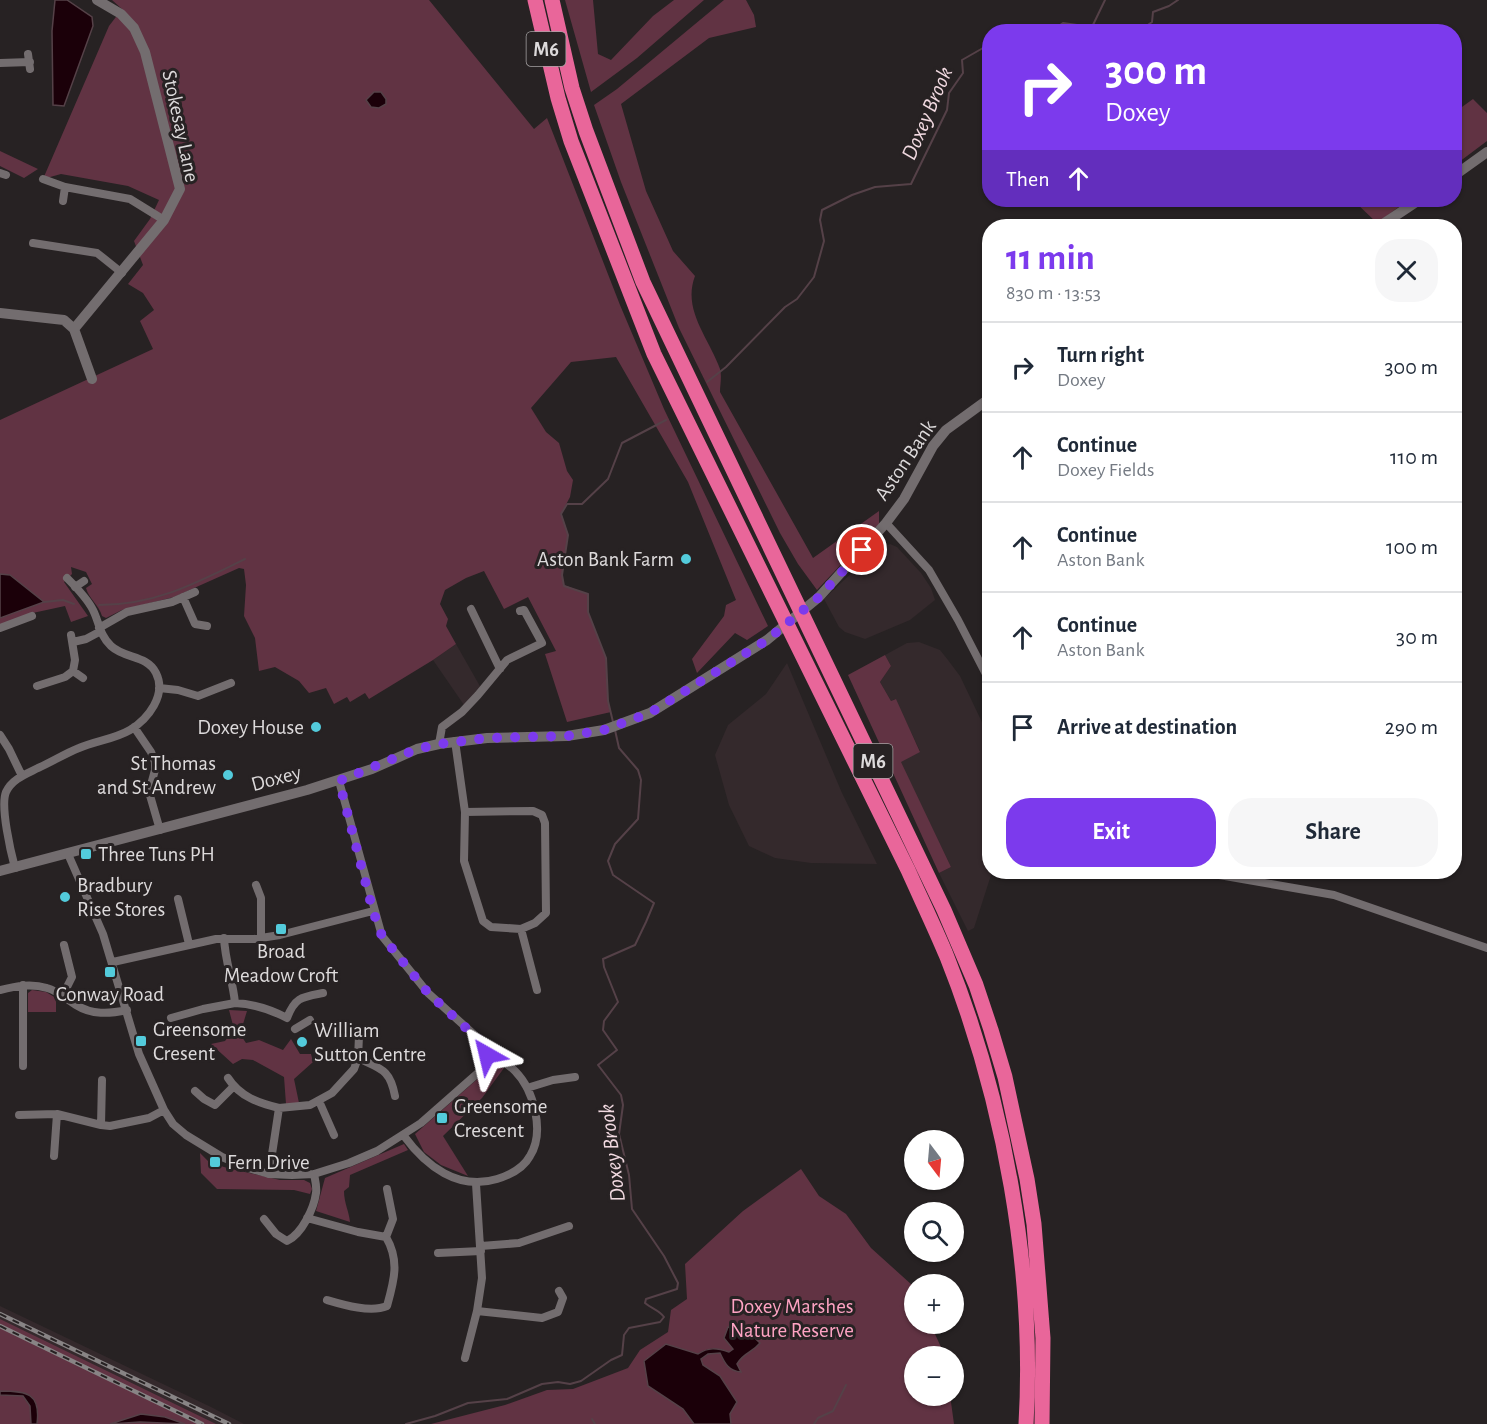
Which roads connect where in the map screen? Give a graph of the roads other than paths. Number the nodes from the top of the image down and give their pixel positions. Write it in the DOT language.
graph roads {
  1 [pos="97,0"];
  2 [pos="535,0"];
  3 [pos="552,0"];
  4 [pos="29,62"];
  5 [pos="0,63"];
  6 [pos="1487,152"];
  7 [pos="1462,169"];
  8 [pos="43,179"];
  9 [pos="65,187"];
  10 [pos="63,201"];
  11 [pos="1408,207"];
  12 [pos="1390,219"];
  13 [pos="164,220"];
  14 [pos="33,243"];
  15 [pos="122,273"];
  16 [pos="0,313"];
  17 [pos="74,329"];
  18 [pos="92,379"];
  19 [pos="982,404"];
  20 [pos="886,523"];
  21 [pos="67,578"];
  22 [pos="84,581"];
  23 [pos="75,587"];
  24 [pos="195,592"];
  25 [pos="183,597"];
  26 [pos="471,609"];
  27 [pos="520,611"];
  28 [pos="32,616"];
  29 [pos="207,626"];
  30 [pos="0,628"];
  31 [pos="100,630"];
  32 [pos="982,666"];
  33 [pos="500,669"];
  34 [pos="73,671"];
  35 [pos="83,678"];
  36 [pos="231,683"];
  37 [pos="37,686"];
  38 [pos="159,688"];
  39 [pos="134,727"];
  40 [pos="0,735"];
  41 [pos="567,736"];
  42 [pos="455,741"];
  43 [pos="440,744"];
  44 [pos="22,776"];
  45 [pos="339,781"];
  46 [pos="465,812"];
  47 [pos="160,830"];
  48 [pos="68,854"];
  49 [pos="15,868"];
  50 [pos="0,871"];
  51 [pos="1242,879"];
  52 [pos="256,885"];
  53 [pos="178,899"];
  54 [pos="373,911"];
  55 [pos="521,928"];
  56 [pos="224,938"];
  57 [pos="261,938"];
  58 [pos="189,944"];
  59 [pos="64,945"];
  60 [pos="1487,948"];
  61 [pos="113,962"];
  62 [pos="23,985"];
  63 [pos="0,990"];
  64 [pos="537,990"];
  65 [pos="323,993"];
  66 [pos="63,995"];
  67 [pos="235,1003"];
  68 [pos="127,1010"];
  69 [pos="171,1018"];
  70 [pos="310,1020"];
  71 [pos="295,1029"];
  72 [pos="359,1036"];
  73 [pos="487,1055"];
  74 [pos="33,1057"];
  75 [pos="358,1058"];
  76 [pos="575,1077"];
  77 [pos="228,1078"];
  78 [pos="102,1080"];
  79 [pos="234,1086"];
  80 [pos="527,1088"];
  81 [pos="195,1091"];
  82 [pos="395,1096"];
  83 [pos="319,1101"];
  84 [pos="279,1108"];
  85 [pos="164,1110"];
  86 [pos="57,1114"];
  87 [pos="19,1115"];
  88 [pos="102,1125"];
  89 [pos="334,1135"];
  90 [pos="404,1136"];
  91 [pos="54,1156"];
  92 [pos="269,1173"];
  93 [pos="314,1174"];
  94 [pos="476,1184"];
  95 [pos="387,1189"];
  96 [pos="307,1218"];
  97 [pos="264,1219"];
  98 [pos="569,1226"];
  99 [pos="386,1237"];
  100 [pos="448,1242"];
  101 [pos="481,1249"];
  102 [pos="438,1253"];
  103 [pos="448,1253"];
  104 [pos="561,1295"];
  105 [pos="327,1300"];
  106 [pos="477,1311"];
  107 [pos="463,1352"];
  108 [pos="1026,1424"];
  109 [pos="1042,1424"];
  1 -- 13 [label="street, Stokesay Lane"];
  2 -- 108 [label="highway, M6"];
  3 -- 109 [label="highway, M6"];
  4 -- 5 [label="street"];
  6 -- 7 [label="street"];
  8 -- 9 [label="street"];
  9 -- 10 [label="street"];
  9 -- 13 [label="street"];
  11 -- 12 [label="street"];
  13 -- 15 [label="street, Stokesay Lane"];
  14 -- 15 [label="street"];
  15 -- 17 [label="street, Stokesay Lane"];
  16 -- 17 [label="street"];
  17 -- 18 [label="street"];
  19 -- 20 [label="street, Aston Bank"];
  20 -- 32 [label="street"];
  20 -- 41 [label="street, Aston Bank"];
  21 -- 23 [label="street"];
  22 -- 23 [label="street"];
  23 -- 31 [label="street"];
  24 -- 25 [label="street"];
  25 -- 29 [label="street"];
  25 -- 31 [label="street"];
  26 -- 33 [label="street"];
  27 -- 33 [label="street"];
  28 -- 30 [label="street"];
  31 -- 34 [label="street"];
  31 -- 38 [label="street"];
  33 -- 43 [label="street"];
  34 -- 35 [label="street"];
  34 -- 37 [label="street"];
  36 -- 38 [label="street"];
  38 -- 39 [label="street"];
  39 -- 44 [label="street"];
  39 -- 47 [label="street"];
  40 -- 44 [label="street"];
  41 -- 42 [label="street, Doxey"];
  42 -- 43 [label="street, Doxey"];
  42 -- 46 [label="street"];
  43 -- 45 [label="street, Doxey"];
  44 -- 49 [label="street"];
  45 -- 47 [label="street, Doxey"];
  45 -- 54 [label="street"];
  46 -- 55 [label="street"];
  46 -- 55 [label="street"];
  47 -- 48 [label="street, Doxey"];
  48 -- 49 [label="street, Doxey"];
  48 -- 61 [label="street"];
  49 -- 50 [label="street, Doxey"];
  51 -- 60 [label="street"];
  52 -- 57 [label="street"];
  53 -- 58 [label="street"];
  54 -- 57 [label="street"];
  54 -- 73 [label="street"];
  55 -- 64 [label="street"];
  56 -- 57 [label="street"];
  56 -- 58 [label="street"];
  56 -- 67 [label="street"];
  58 -- 61 [label="street"];
  59 -- 66 [label="street"];
  61 -- 68 [label="street"];
  62 -- 63 [label="street"];
  62 -- 66 [label="street"];
  62 -- 74 [label="street"];
  65 -- 67 [label="street"];
  66 -- 68 [label="street"];
  67 -- 69 [label="street"];
  68 -- 85 [label="street"];
  70 -- 71 [label="street"];
  72 -- 75 [label="street"];
  73 -- 80 [label="street"];
  73 -- 90 [label="street"];
  75 -- 82 [label="street"];
  75 -- 83 [label="street"];
  76 -- 80 [label="street"];
  77 -- 79 [label="street"];
  78 -- 88 [label="street"];
  79 -- 81 [label="street"];
  79 -- 84 [label="street"];
  80 -- 94 [label="street"];
  83 -- 84 [label="street"];
  83 -- 89 [label="street"];
  84 -- 92 [label="street"];
  85 -- 88 [label="street"];
  85 -- 92 [label="street"];
  86 -- 87 [label="street"];
  86 -- 88 [label="street"];
  86 -- 91 [label="street"];
  90 -- 93 [label="street"];
  90 -- 94 [label="street"];
  92 -- 93 [label="street"];
  93 -- 96 [label="street"];
  94 -- 101 [label="street"];
  95 -- 99 [label="street"];
  96 -- 97 [label="street"];
  96 -- 99 [label="street"];
  98 -- 101 [label="street"];
  99 -- 105 [label="street"];
  100 -- 103 [label="street"];
  101 -- 103 [label="street"];
  101 -- 106 [label="street"];
  102 -- 103 [label="street"];
  104 -- 106 [label="street"];
  106 -- 107 [label="street"];
}
